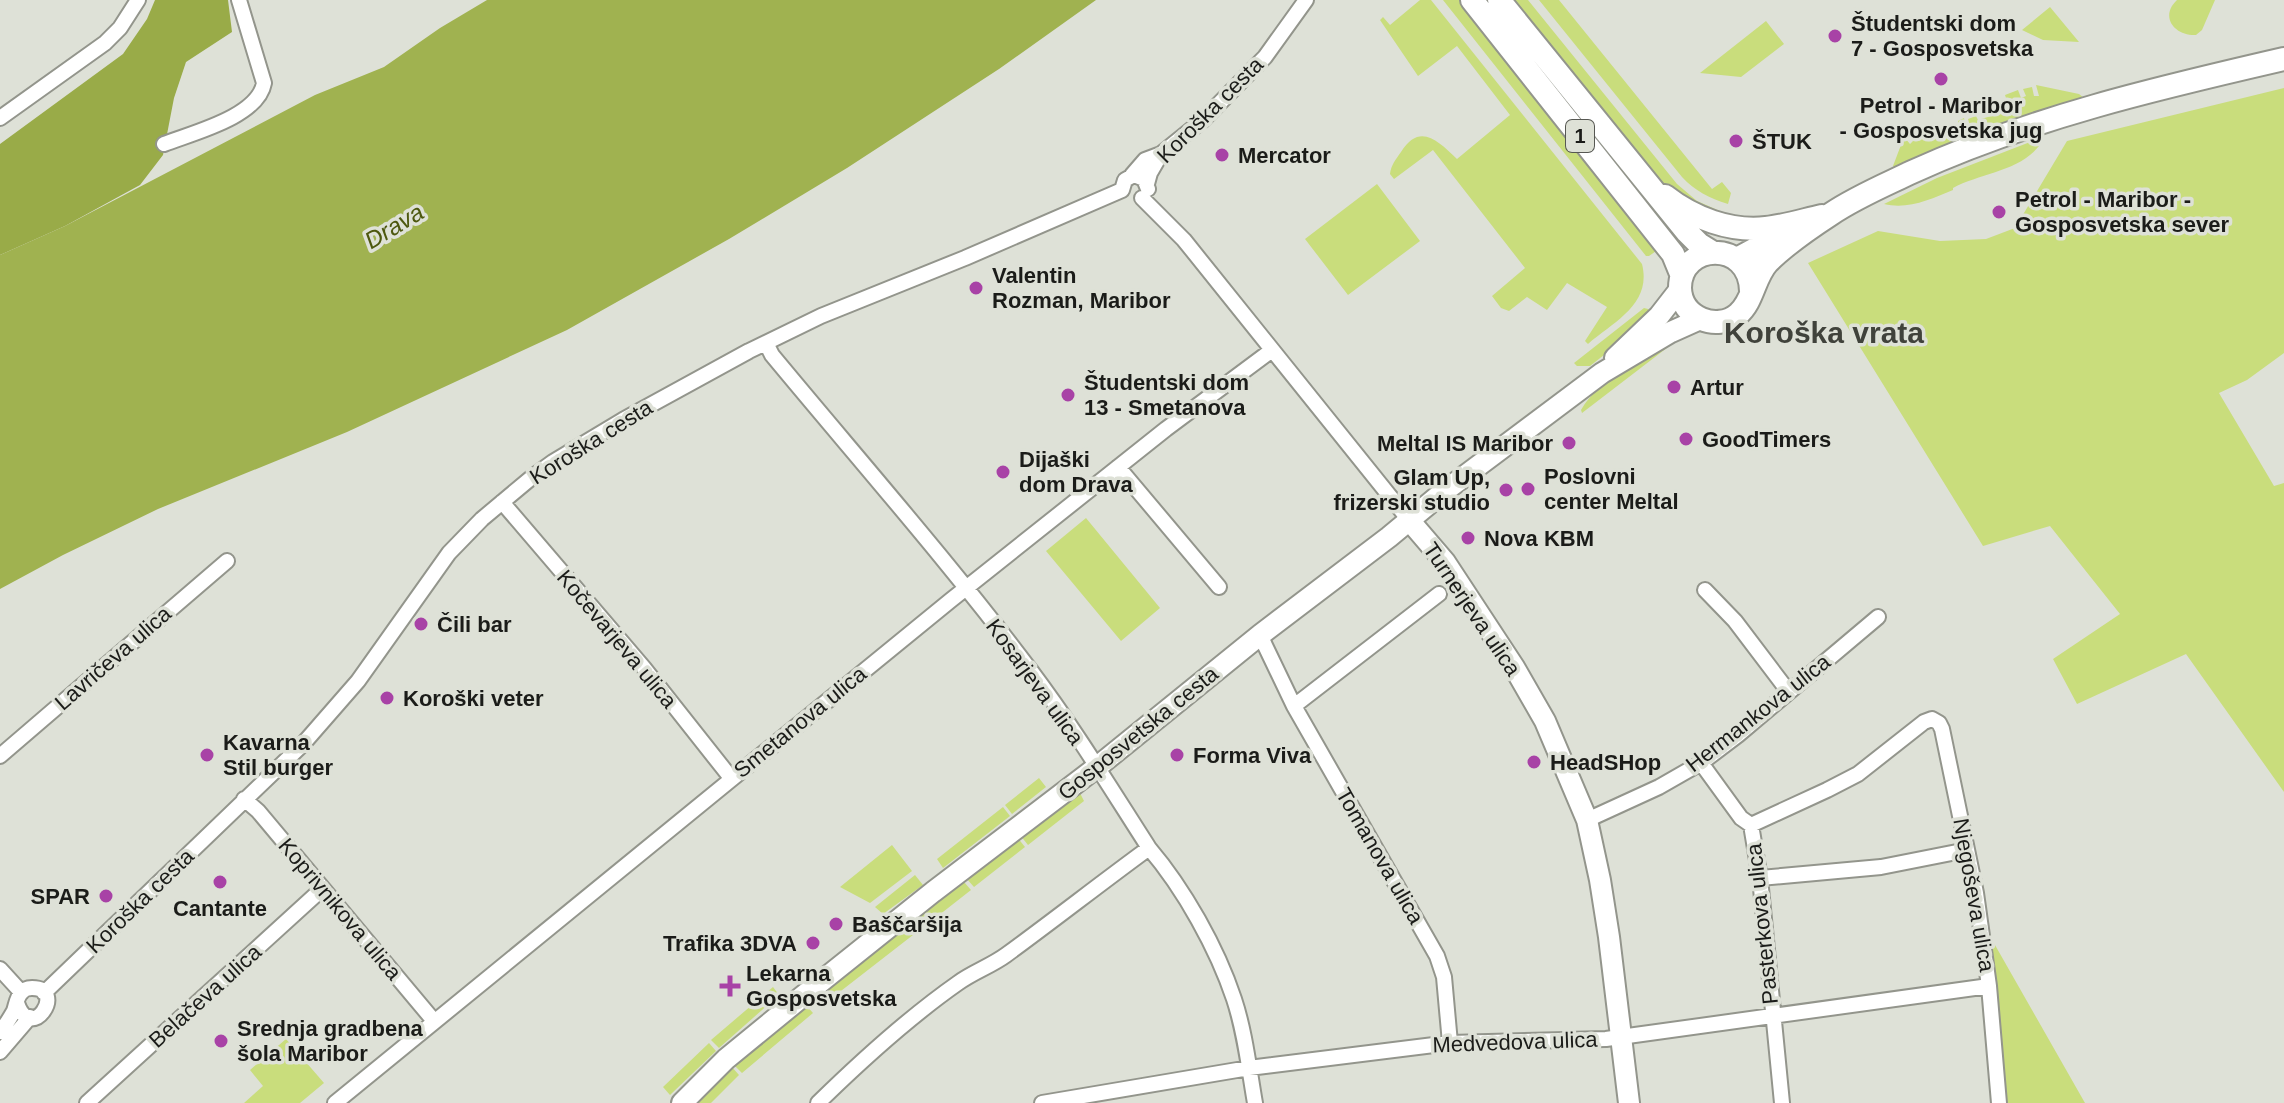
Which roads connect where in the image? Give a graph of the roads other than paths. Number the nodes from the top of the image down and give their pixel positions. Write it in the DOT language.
graph roads {
  1 [pos="138,0"];
  2 [pos="239,0"];
  3 [pos="1306,0"];
  4 [pos="1472,0"];
  5 [pos="1499,0"];
  6 [pos="2284,59"];
  7 [pos="0,118"];
  8 [pos="164,144"];
  9 [pos="1161,154"];
  10 [pos="1132,175"];
  11 [pos="1642,178"];
  12 [pos="1122,190"];
  13 [pos="1145,191"];
  14 [pos="1831,214"];
  15 [pos="1712,252"];
  16 [pos="1737,259"];
  17 [pos="1681,283"];
  18 [pos="1751,291"];
  19 [pos="1700,319"];
  20 [pos="766,343"];
  21 [pos="1272,350"];
  22 [pos="1602,373"];
  23 [pos="1118,467"];
  24 [pos="502,502"];
  25 [pos="1409,520"];
  26 [pos="227,561"];
  27 [pos="1219,587"];
  28 [pos="965,588"];
  29 [pos="1705,590"];
  30 [pos="1439,594"];
  31 [pos="1878,617"];
  32 [pos="1260,635"];
  33 [pos="1788,691"];
  34 [pos="1294,706"];
  35 [pos="0,756"];
  36 [pos="1701,763"];
  37 [pos="1097,767"];
  38 [pos="731,778"];
  39 [pos="244,799"];
  40 [pos="1587,820"];
  41 [pos="1751,825"];
  42 [pos="1149,848"];
  43 [pos="1967,850"];
  44 [pos="1760,878"];
  45 [pos="322,889"];
  46 [pos="0,969"];
  47 [pos="1989,986"];
  48 [pos="44,993"];
  49 [pos="19,998"];
  50 [pos="1773,1016"];
  51 [pos="30,1017"];
  52 [pos="434,1021"];
  53 [pos="0,1032"];
  54 [pos="1622,1037"];
  55 [pos="1450,1043"];
  56 [pos="0,1052"];
  57 [pos="1249,1068"];
  58 [pos="87,1103"];
  59 [pos="335,1103"];
  60 [pos="682,1103"];
  61 [pos="818,1103"];
  62 [pos="1042,1103"];
  63 [pos="1255,1103"];
  64 [pos="1629,1103"];
  65 [pos="1782,1103"];
  66 [pos="1999,1103"];
  1 -- 7 [label="street"];
  2 -- 8 [label="street"];
  3 -- 9 [label="street, Koroška cesta"];
  4 -- 17 [label="main road, 1"];
  5 -- 11 [label="main road, 1"];
  6 -- 14 [label="main road, 1"];
  9 -- 10 [label="street"];
  9 -- 13 [label="street, Koroška cesta"];
  10 -- 12 [label="street"];
  10 -- 13 [label="street"];
  11 -- 14 [label="main road, 1"];
  11 -- 15 [label="main road, 1"];
  12 -- 13 [label="street"];
  12 -- 20 [label="street, Koroška cesta"];
  13 -- 21 [label="street, Turnerjeva ulica"];
  14 -- 16 [label="main road, 1"];
  14 -- 18 [label="main road, 1"];
  15 -- 16 [label="main road, 1"];
  15 -- 17 [label="main road"];
  16 -- 18 [label="main road"];
  17 -- 19 [label="main road, 1"];
  17 -- 22 [label="street"];
  18 -- 19 [label="main road, 1"];
  19 -- 22 [label="street"];
  20 -- 24 [label="street, Koroška cesta"];
  20 -- 28 [label="street, Kosarjeva ulica"];
  21 -- 23 [label="street, Smetanova ulica"];
  21 -- 25 [label="street, Turnerjeva ulica"];
  22 -- 25 [label="street, Gosposvetska cesta"];
  23 -- 27 [label="street"];
  23 -- 28 [label="street, Smetanova ulica"];
  24 -- 38 [label="street, Kočevarjeva ulica"];
  24 -- 39 [label="street, Koroška cesta"];
  25 -- 32 [label="street, Gosposvetska cesta"];
  25 -- 40 [label="street, Turnerjeva ulica"];
  26 -- 35 [label="street, Lavričeva ulica"];
  28 -- 37 [label="street, Kosarjeva ulica"];
  28 -- 38 [label="street, Smetanova ulica"];
  29 -- 33 [label="street"];
  30 -- 34 [label="street"];
  31 -- 33 [label="street, Hermankova ulica"];
  32 -- 34 [label="street, Tomanova ulica"];
  32 -- 37 [label="street, Gosposvetska cesta"];
  33 -- 36 [label="street, Hermankova ulica"];
  34 -- 55 [label="street, Tomanova ulica"];
  36 -- 40 [label="street, Hermankova ulica"];
  36 -- 41 [label="street, Pasterkova ulica"];
  37 -- 42 [label="street, Kosarjeva ulica"];
  37 -- 60 [label="street, Gosposvetska cesta"];
  38 -- 52 [label="street, Smetanova ulica"];
  39 -- 45 [label="street, Koprivnikova ulica"];
  39 -- 48 [label="street, Koroška cesta"];
  40 -- 54 [label="street, Turnerjeva ulica"];
  41 -- 43 [label="street, Njegoševa ulica"];
  41 -- 44 [label="street, Pasterkova ulica"];
  42 -- 57 [label="street, Kosarjeva ulica"];
  42 -- 61 [label="street"];
  43 -- 44 [label="street"];
  43 -- 47 [label="street, Njegoševa ulica"];
  44 -- 50 [label="street, Pasterkova ulica"];
  45 -- 52 [label="street, Koprivnikova ulica"];
  45 -- 58 [label="street, Belačeva ulica"];
  46 -- 49 [label="street"];
  47 -- 50 [label="street, Medvedova ulica"];
  47 -- 66 [label="street, Njegoševa ulica"];
  48 -- 49 [label="street"];
  48 -- 51 [label="street"];
  49 -- 51 [label="street"];
  49 -- 53 [label="street"];
  50 -- 54 [label="street, Medvedova ulica"];
  50 -- 65 [label="street, Pasterkova ulica"];
  51 -- 56 [label="street"];
  52 -- 59 [label="street, Smetanova ulica"];
  54 -- 55 [label="street, Medvedova ulica"];
  54 -- 64 [label="street, Turnerjeva ulica"];
  55 -- 57 [label="street, Medvedova ulica"];
  57 -- 62 [label="street, Medvedova ulica"];
  57 -- 63 [label="street, Kosarjeva ulica"];
}
